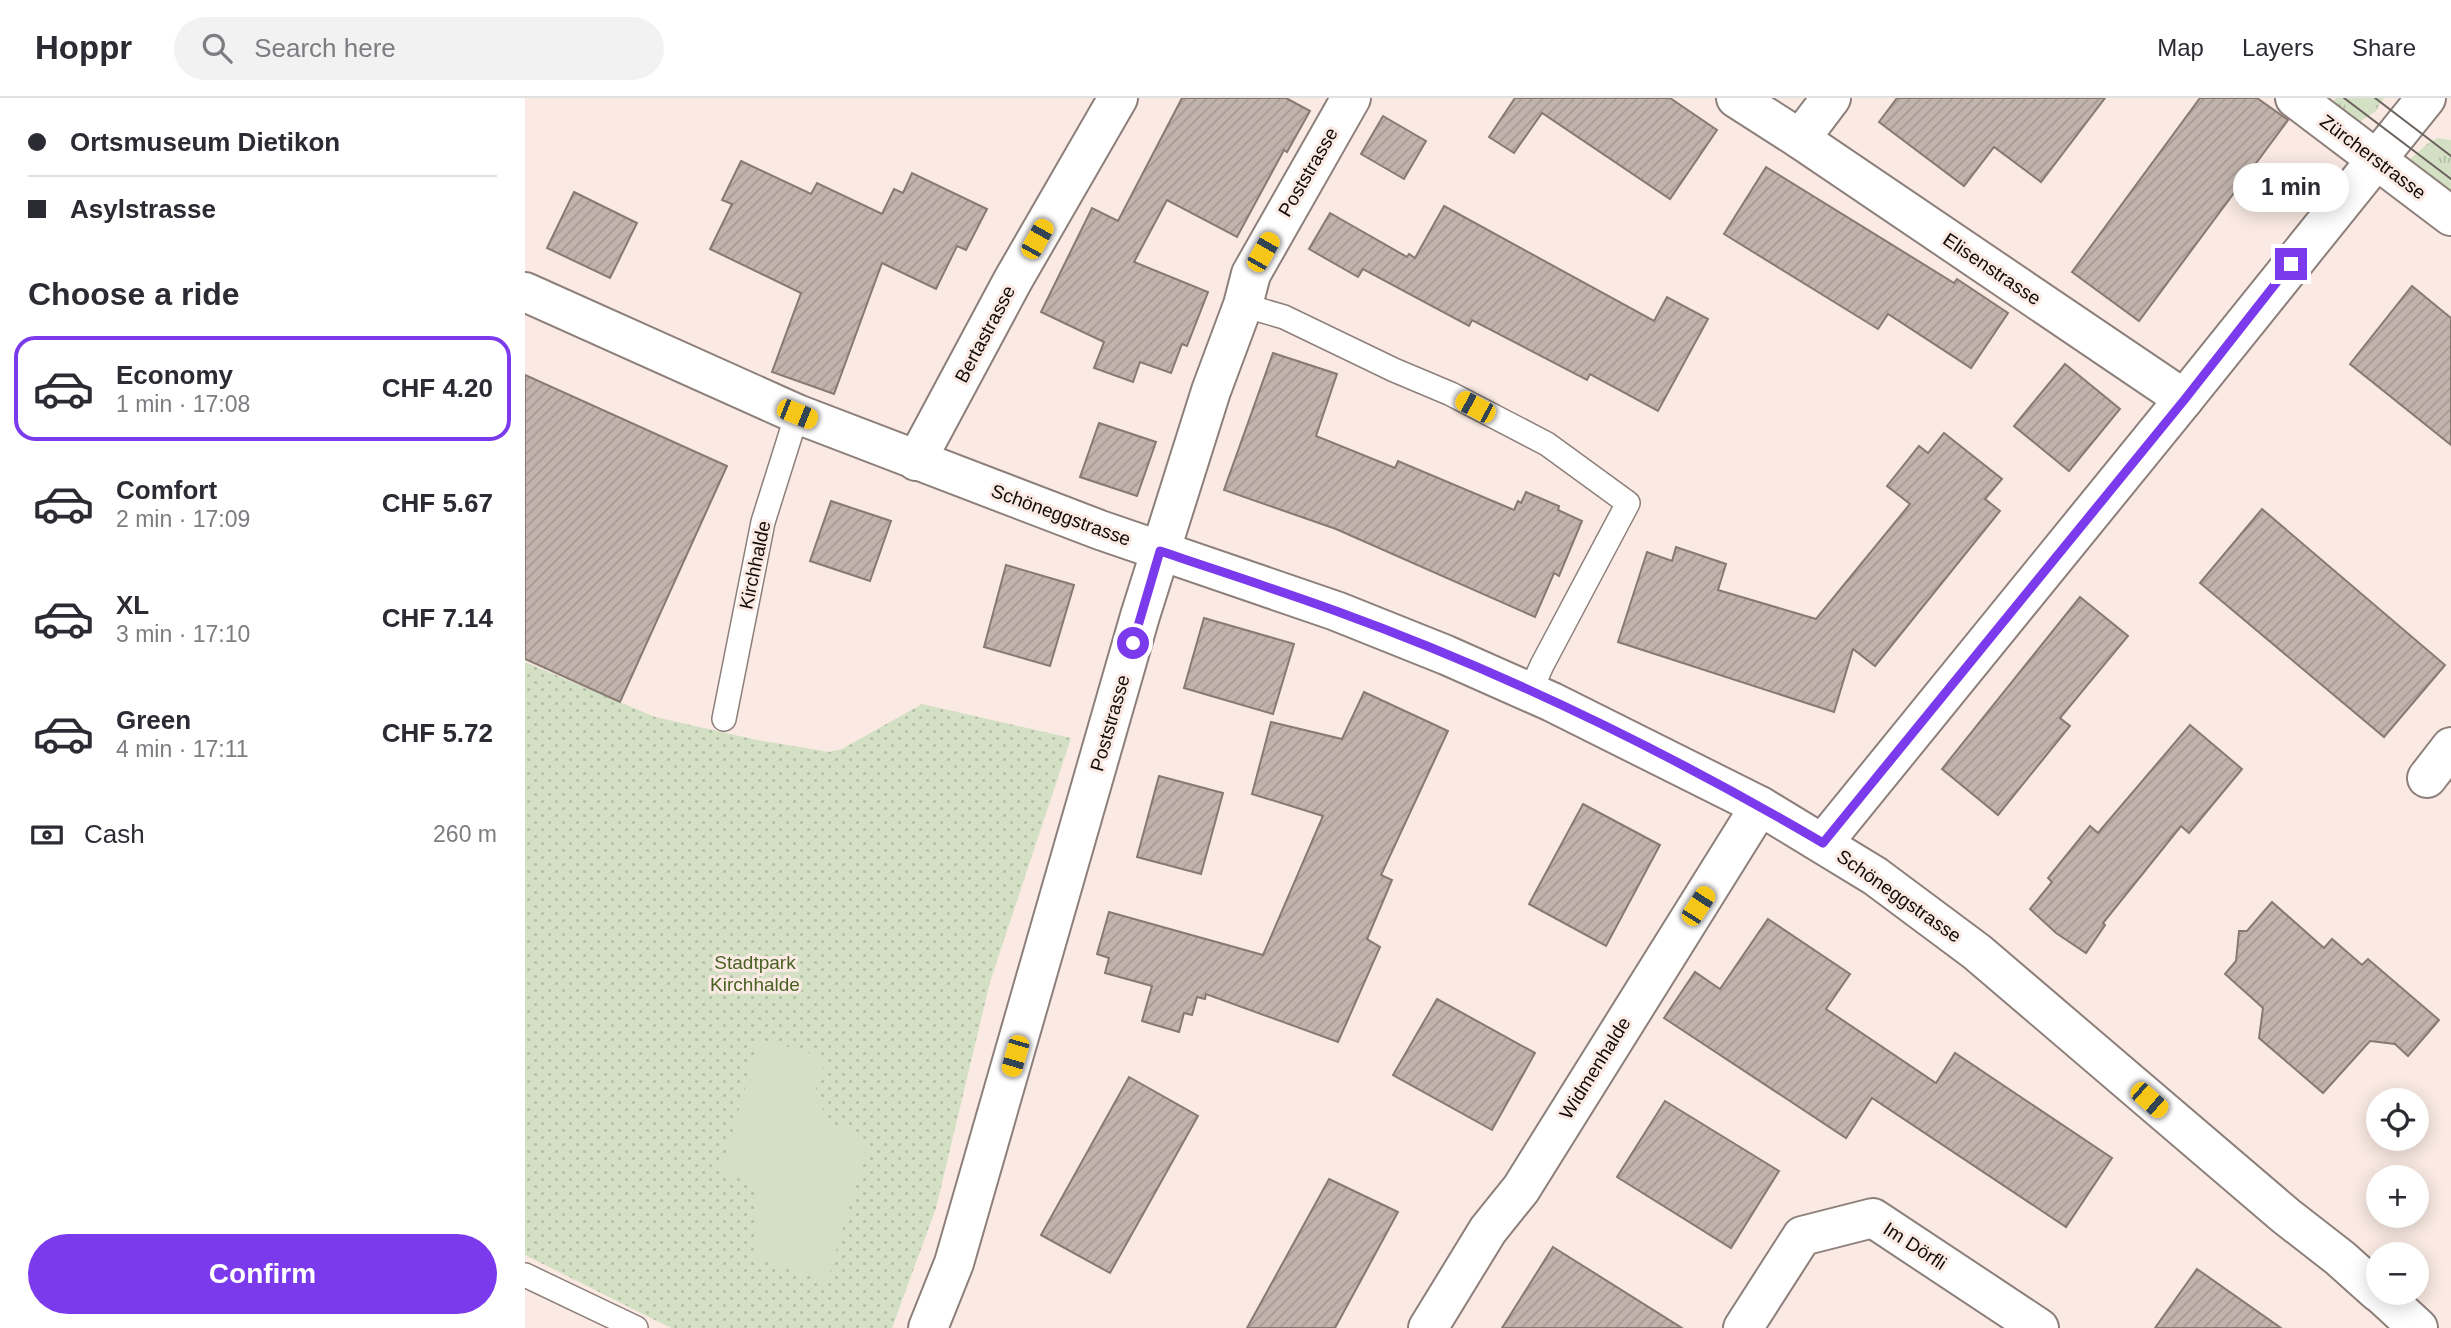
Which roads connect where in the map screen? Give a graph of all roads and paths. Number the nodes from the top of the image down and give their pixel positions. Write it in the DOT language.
graph roads {
  1 [pos="1118,98"];
  2 [pos="1351,98"];
  3 [pos="1736,98"];
  4 [pos="1831,98"];
  5 [pos="2295,98"];
  6 [pos="2426,98"];
  7 [pos="2434,98"];
  8 [pos="2451,111"];
  9 [pos="1800,139"];
  10 [pos="2377,159"];
  11 [pos="2451,216"];
  12 [pos="525,292"];
  13 [pos="1243,305"];
  14 [pos="2185,399"];
  15 [pos="797,414"];
  16 [pos="916,461"];
  17 [pos="1160,551"];
  18 [pos="1530,692"];
  19 [pos="724,719"];
  20 [pos="2451,747"];
  21 [pos="2427,778"];
  22 [pos="1760,806"];
  23 [pos="1823,843"];
  24 [pos="525,1275"];
  25 [pos="2366,1281"];
  26 [pos="2393,1305"];
  27 [pos="636,1328"];
  28 [pos="928,1328"];
  29 [pos="1428,1328"];
  30 [pos="1743,1328"];
  31 [pos="2039,1328"];
  32 [pos="2419,1328"];
  1 -- 16 [label="street, Bertastrasse"];
  2 -- 13 [label="street, Poststrasse"];
  3 -- 9 [label="street, Elisenstrasse"];
  4 -- 9 [label="street"];
  5 -- 10 [label="street, Zürcherstrasse"];
  6 -- 10 [label="street"];
  7 -- 8 [label="street"];
  9 -- 14 [label="street, Elisenstrasse"];
  10 -- 11 [label="street, Zürcherstrasse"];
  10 -- 14 [label="street"];
  12 -- 15 [label="street, Schöneggstrasse"];
  13 -- 17 [label="street, Poststrasse"];
  13 -- 18 [label="lane"];
  14 -- 23 [label="street"];
  15 -- 16 [label="street, Schöneggstrasse"];
  15 -- 19 [label="lane, Kirchhalde"];
  16 -- 17 [label="street, Schöneggstrasse"];
  17 -- 18 [label="street, Schöneggstrasse"];
  17 -- 28 [label="street, Poststrasse"];
  18 -- 22 [label="street, Schöneggstrasse"];
  20 -- 21 [label="street"];
  22 -- 23 [label="street, Schöneggstrasse"];
  22 -- 29 [label="street, Widmenhalde"];
  23 -- 25 [label="street, Schöneggstrasse"];
  24 -- 27 [label="lane"];
  26 -- 32 [label="street, Schöneggstrasse"];
  30 -- 31 [label="street, Im Dörfli"];
}
